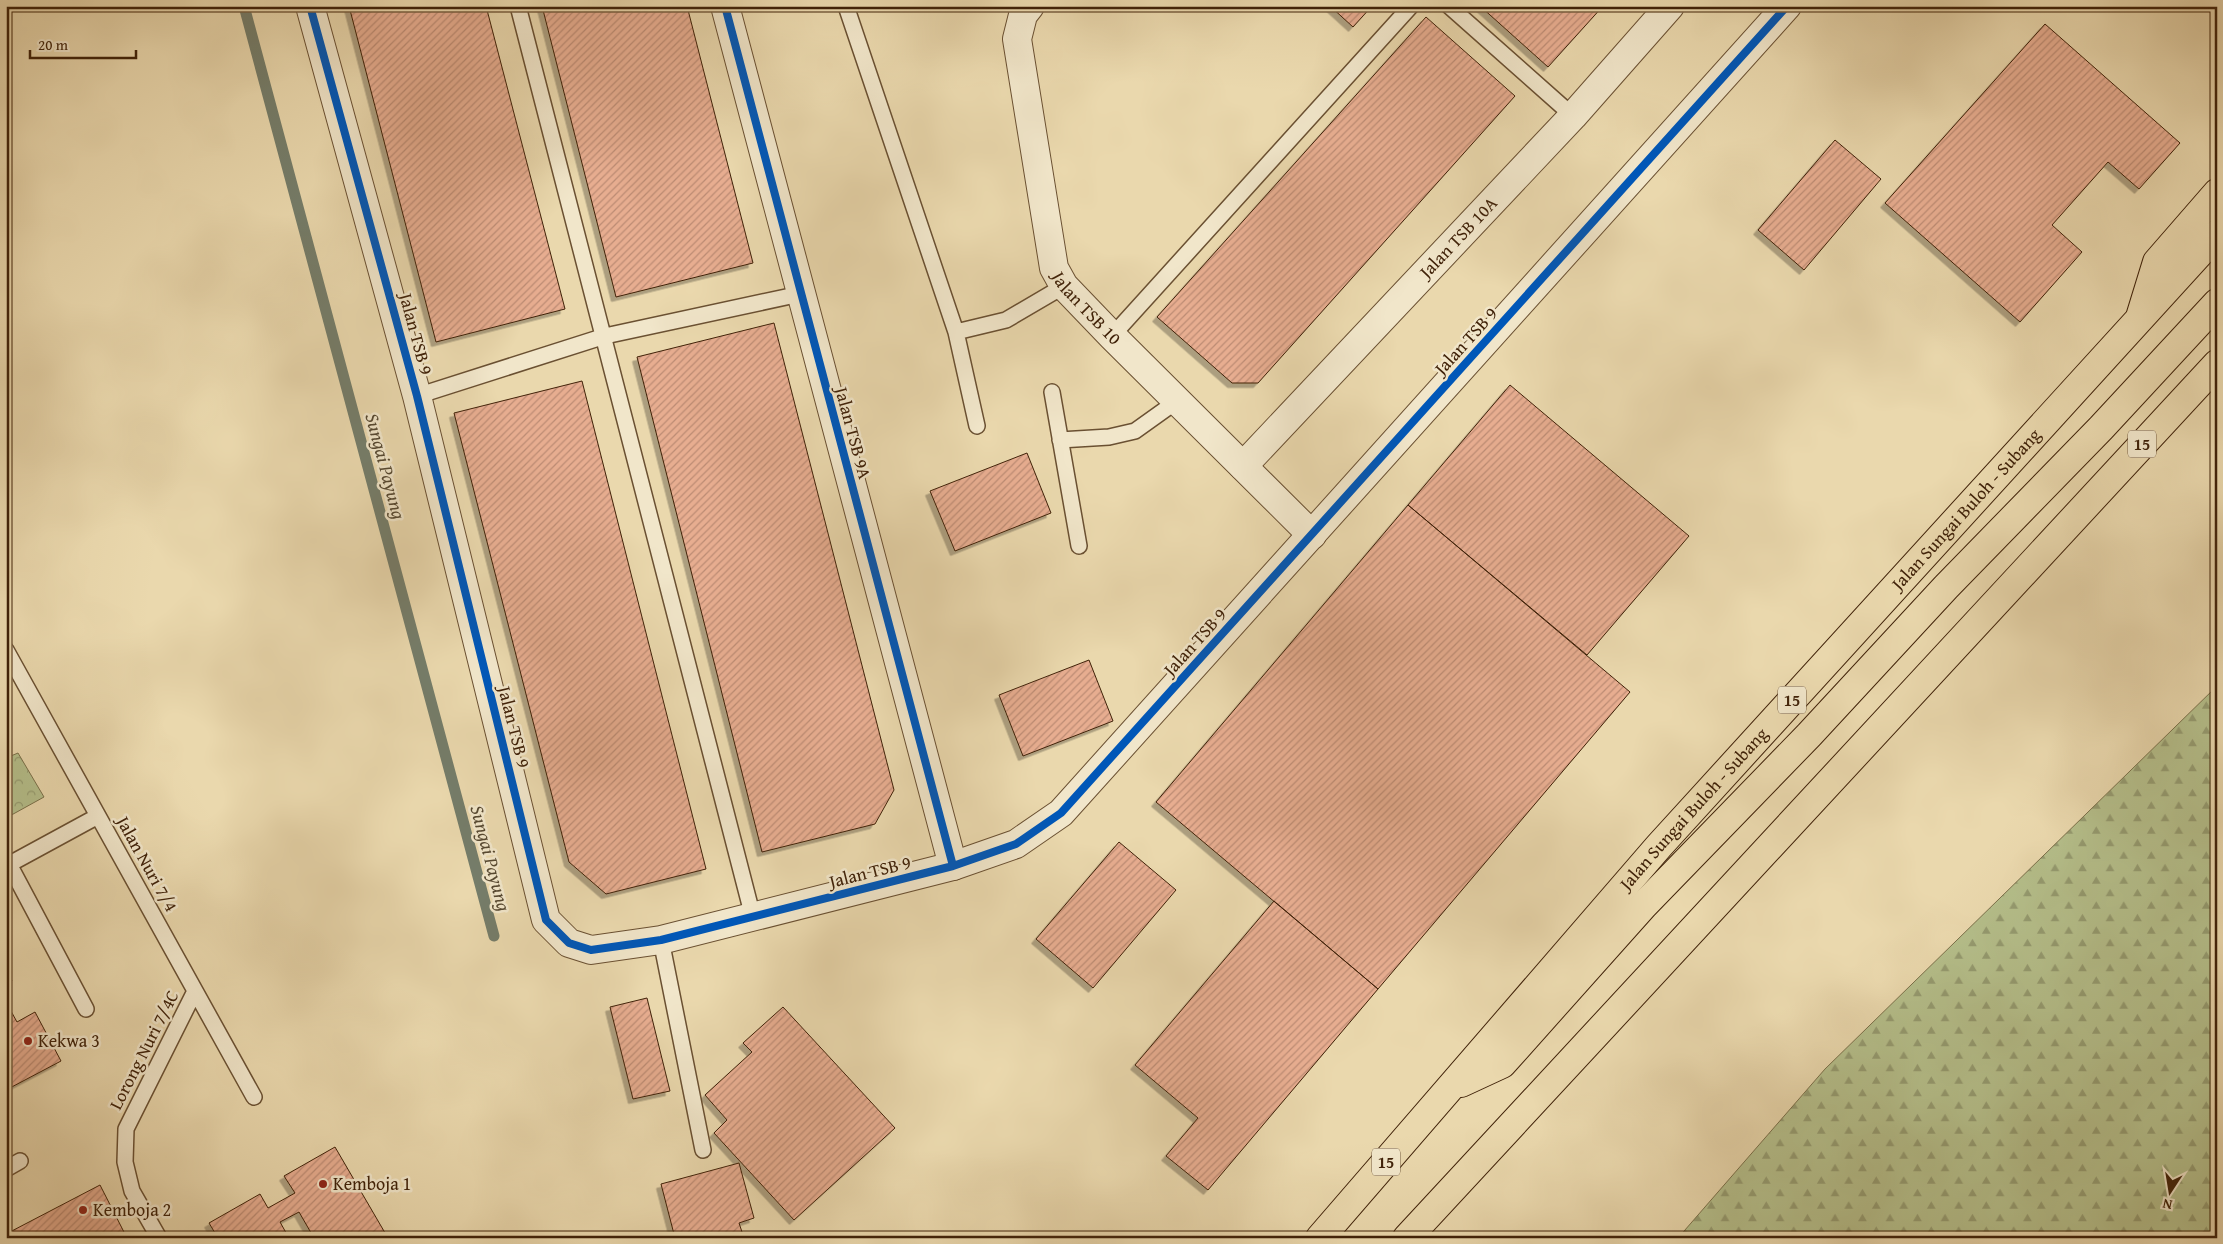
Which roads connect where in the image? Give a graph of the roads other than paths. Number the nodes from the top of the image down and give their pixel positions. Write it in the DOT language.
graph roads {
  1 [pos="310,6"];
  2 [pos="518,6"];
  3 [pos="726,6"];
  4 [pos="846,6"];
  5 [pos="1030,6"];
  6 [pos="1411,6"];
  7 [pos="1449,6"];
  8 [pos="1670,6"];
  9 [pos="1788,6"];
  10 [pos="1573,116"];
  11 [pos="2217,193"];
  12 [pos="2217,234"];
  13 [pos="1064,286"];
  14 [pos="800,294"];
  15 [pos="2217,303"];
  16 [pos="2139,320"];
  17 [pos="956,332"];
  18 [pos="605,336"];
  19 [pos="1112,336"];
  20 [pos="2217,364"];
  21 [pos="1052,392"];
  22 [pos="417,396"];
  23 [pos="1177,401"];
  24 [pos="977,426"];
  25 [pos="1060,440"];
  26 [pos="1243,466"];
  27 [pos="1312,535"];
  28 [pos="1079,546"];
  29 [pos="6,650"];
  30 [pos="98,816"];
  31 [pos="8,865"];
  32 [pos="953,866"];
  33 [pos="753,917"];
  34 [pos="661,940"];
  35 [pos="195,991"];
  36 [pos="86,1009"];
  37 [pos="1453,1086"];
  38 [pos="254,1097"];
  39 [pos="703,1150"];
  40 [pos="20,1161"];
  41 [pos="6,1169"];
  42 [pos="159,1238"];
  43 [pos="1320,1238"];
  44 [pos="1407,1238"];
  1 -- 22 [label="street, Jalan TSB 9"];
  2 -- 18 [label="lane"];
  3 -- 14 [label="street, Jalan TSB 9A"];
  4 -- 17 [label="lane"];
  5 -- 13 [label="street, Jalan TSB 10"];
  6 -- 19 [label="lane"];
  7 -- 10 [label="lane"];
  8 -- 10 [label="street, Jalan TSB 10A"];
  9 -- 27 [label="street, Jalan TSB 9"];
  10 -- 26 [label="street, Jalan TSB 10A"];
  11 -- 16 [label="highway"];
  12 -- 16 [label="highway, Jalan Sungai Buloh - Subang / 15"];
  13 -- 17 [label="lane"];
  13 -- 19 [label="street, Jalan TSB 10"];
  14 -- 18 [label="lane"];
  14 -- 32 [label="street, Jalan TSB 9A"];
  15 -- 37 [label="highway"];
  16 -- 37 [label="highway, Jalan Sungai Buloh - Subang / 15"];
  17 -- 24 [label="lane"];
  18 -- 22 [label="lane"];
  18 -- 33 [label="lane"];
  19 -- 23 [label="street, Jalan TSB 10"];
  20 -- 44 [label="highway, 15"];
  21 -- 25 [label="lane"];
  22 -- 34 [label="street, Jalan TSB 9"];
  23 -- 25 [label="lane"];
  23 -- 26 [label="street, Jalan TSB 10"];
  25 -- 28 [label="lane"];
  26 -- 27 [label="street, Jalan TSB 10"];
  27 -- 32 [label="street, Jalan TSB 9"];
  29 -- 30 [label="lane, Jalan Nuri 7/4"];
  30 -- 31 [label="lane"];
  30 -- 35 [label="lane, Jalan Nuri 7/4"];
  31 -- 36 [label="lane"];
  32 -- 33 [label="street, Jalan TSB 9"];
  33 -- 34 [label="street, Jalan TSB 9"];
  34 -- 39 [label="lane"];
  35 -- 38 [label="lane, Jalan Nuri 7/4"];
  35 -- 42 [label="lane, Lorong Nuri 7/4C"];
  37 -- 43 [label="highway, Jalan Sungai Buloh - Subang / 15"];
  40 -- 41 [label="lane"];
}
